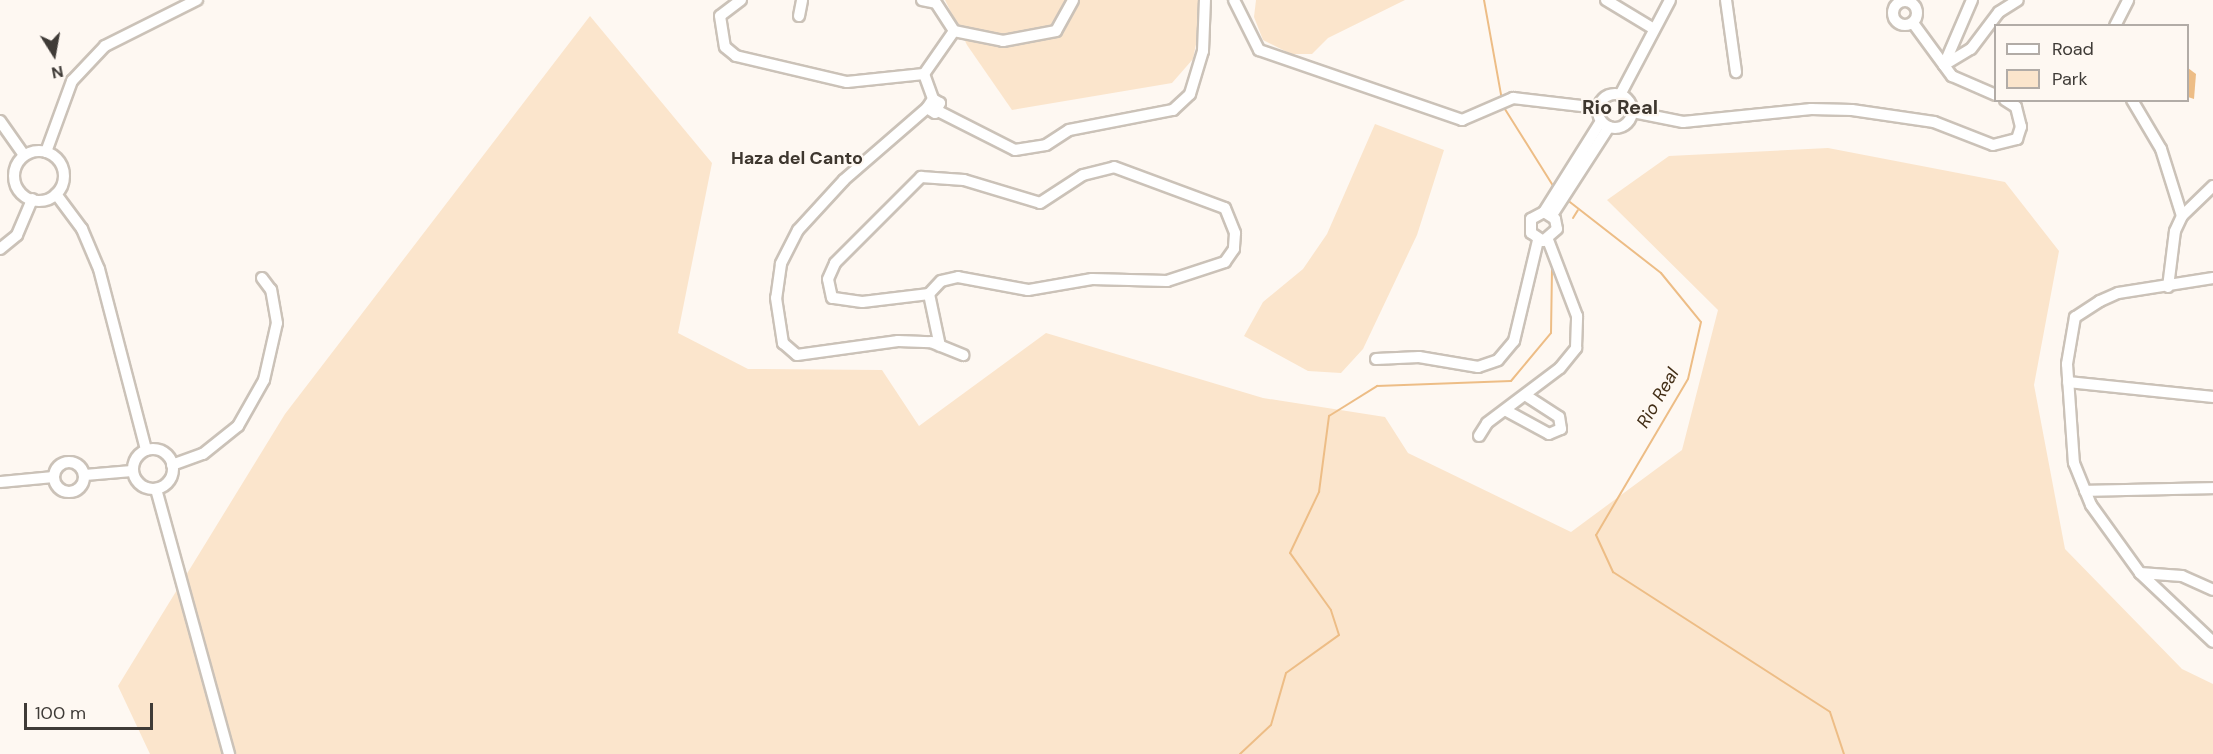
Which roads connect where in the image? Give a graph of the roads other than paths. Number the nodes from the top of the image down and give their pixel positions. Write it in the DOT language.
graph roads {
  1 [pos="197,0"];
  2 [pos="741,0"];
  3 [pos="802,0"];
  4 [pos="922,0"];
  5 [pos="1073,0"];
  6 [pos="1205,0"];
  7 [pos="1234,0"];
  8 [pos="1606,0"];
  9 [pos="1670,0"];
  10 [pos="1726,0"];
  11 [pos="1972,0"];
  12 [pos="2018,0"];
  13 [pos="2128,0"];
  14 [pos="799,16"];
  15 [pos="1913,23"];
  16 [pos="2116,24"];
  17 [pos="1654,29"];
  18 [pos="954,31"];
  19 [pos="1944,65"];
  20 [pos="1736,72"];
  21 [pos="924,74"];
  22 [pos="1620,94"];
  23 [pos="1994,95"];
  24 [pos="2008,102"];
  25 [pos="2133,102"];
  26 [pos="932,106"];
  27 [pos="1598,108"];
  28 [pos="1633,112"];
  29 [pos="0,121"];
  30 [pos="1605,124"];
  31 [pos="46,152"];
  32 [pos="24,155"];
  33 [pos="2213,186"];
  34 [pos="56,194"];
  35 [pos="32,200"];
  36 [pos="1548,214"];
  37 [pos="2182,216"];
  38 [pos="1543,240"];
  39 [pos="0,249"];
  40 [pos="262,278"];
  41 [pos="2213,278"];
  42 [pos="2168,287"];
  43 [pos="928,294"];
  44 [pos="940,346"];
  45 [pos="963,355"];
  46 [pos="1376,359"];
  47 [pos="2068,382"];
  48 [pos="1525,395"];
  49 [pos="2213,397"];
  50 [pos="1505,410"];
  51 [pos="1479,436"];
  52 [pos="146,450"];
  53 [pos="172,465"];
  54 [pos="132,471"];
  55 [pos="85,475"];
  56 [pos="54,477"];
  57 [pos="0,482"];
  58 [pos="2213,488"];
  59 [pos="156,489"];
  60 [pos="2085,491"];
  61 [pos="2140,573"];
  62 [pos="2213,590"];
  63 [pos="2213,642"];
  64 [pos="229,754"];
  1 -- 31 [label="street"];
  2 -- 21 [label="street"];
  3 -- 14 [label="street"];
  4 -- 18 [label="street"];
  5 -- 18 [label="street"];
  6 -- 26 [label="street"];
  7 -- 27 [label="street"];
  8 -- 17 [label="street"];
  9 -- 17 [label="street"];
  10 -- 20 [label="street"];
  11 -- 19 [label="street"];
  12 -- 19 [label="street"];
  13 -- 16 [label="street"];
  15 -- 19 [label="street"];
  17 -- 22 [label="street"];
  18 -- 21 [label="street"];
  19 -- 23 [label="street"];
  21 -- 26 [label="street"];
  22 -- 27 [label="street"];
  22 -- 28 [label="street"];
  24 -- 28 [label="street"];
  25 -- 37 [label="street"];
  26 -- 44 [label="street"];
  27 -- 30 [label="street"];
  28 -- 30 [label="street"];
  29 -- 32 [label="street"];
  30 -- 36 [label="street"];
  31 -- 32 [label="street"];
  31 -- 34 [label="street"];
  32 -- 35 [label="street"];
  33 -- 37 [label="street"];
  34 -- 35 [label="street"];
  34 -- 52 [label="street"];
  35 -- 39 [label="street"];
  36 -- 38 [label="street"];
  36 -- 38 [label="street"];
  37 -- 42 [label="street"];
  38 -- 46 [label="street"];
  38 -- 48 [label="street"];
  40 -- 53 [label="street"];
  41 -- 42 [label="street"];
  42 -- 47 [label="street"];
  43 -- 43 [label="street"];
  43 -- 44 [label="street"];
  44 -- 45 [label="street"];
  47 -- 49 [label="street"];
  47 -- 60 [label="street"];
  48 -- 50 [label="street"];
  48 -- 50 [label="street"];
  50 -- 51 [label="street"];
  52 -- 53 [label="street"];
  52 -- 54 [label="street"];
  53 -- 59 [label="street"];
  54 -- 55 [label="street"];
  54 -- 59 [label="street"];
  55 -- 56 [label="street"];
  55 -- 56 [label="street"];
  56 -- 57 [label="street"];
  58 -- 60 [label="street"];
  59 -- 64 [label="street"];
  60 -- 61 [label="street"];
  61 -- 62 [label="street"];
  61 -- 63 [label="street"];
}
